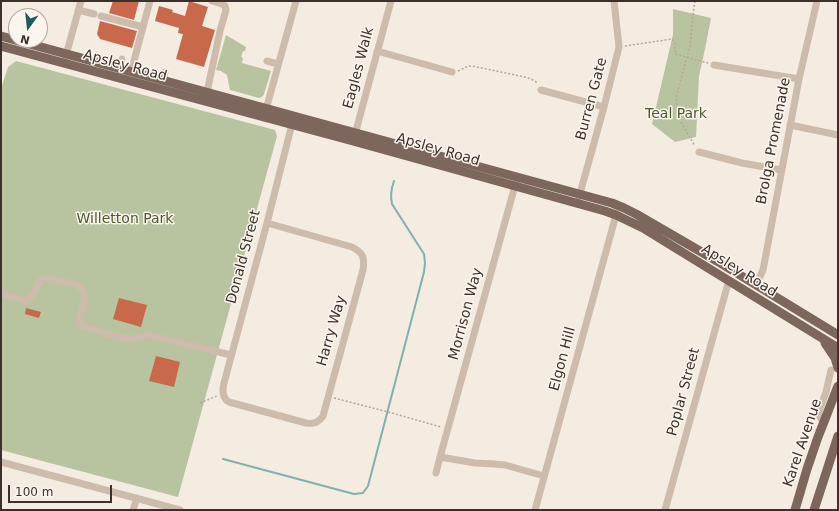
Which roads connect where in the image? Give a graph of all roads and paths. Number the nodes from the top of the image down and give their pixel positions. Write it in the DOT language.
graph roads {
  1 [pos="81,1"];
  2 [pos="150,1"];
  3 [pos="212,1"];
  4 [pos="296,1"];
  5 [pos="391,1"];
  6 [pos="614,1"];
  7 [pos="696,1"];
  8 [pos="817,1"];
  9 [pos="78,10"];
  10 [pos="143,27"];
  11 [pos="1,36"];
  12 [pos="1,46"];
  13 [pos="619,47"];
  14 [pos="377,52"];
  15 [pos="67,54"];
  16 [pos="687,57"];
  17 [pos="122,58"];
  18 [pos="267,61"];
  19 [pos="64,64"];
  20 [pos="278,64"];
  21 [pos="714,64"];
  22 [pos="119,68"];
  23 [pos="131,72"];
  24 [pos="203,72"];
  25 [pos="452,72"];
  26 [pos="211,75"];
  27 [pos="799,79"];
  28 [pos="541,90"];
  29 [pos="207,92"];
  30 [pos="604,107"];
  31 [pos="267,108"];
  32 [pos="294,116"];
  33 [pos="264,118"];
  34 [pos="292,125"];
  35 [pos="790,125"];
  36 [pos="838,135"];
  37 [pos="354,137"];
  38 [pos="699,152"];
  39 [pos="782,170"];
  40 [pos="516,182"];
  41 [pos="578,199"];
  42 [pos="616,214"];
  43 [pos="267,224"];
  44 [pos="729,282"];
  45 [pos="756,285"];
  46 [pos="1,293"];
  47 [pos="837,334"];
  48 [pos="821,338"];
  49 [pos="838,348"];
  50 [pos="231,355"];
  51 [pos="835,369"];
  52 [pos="838,386"];
  53 [pos="222,393"];
  54 [pos="328,396"];
  55 [pos="200,403"];
  56 [pos="825,420"];
  57 [pos="448,429"];
  58 [pos="838,436"];
  59 [pos="440,457"];
  60 [pos="1,462"];
  61 [pos="436,473"];
  62 [pos="544,476"];
  63 [pos="137,498"];
  64 [pos="133,510"];
  65 [pos="180,510"];
  66 [pos="535,510"];
  67 [pos="665,510"];
  68 [pos="795,510"];
  69 [pos="814,510"];
  1 -- 9 [label="street"];
  2 -- 10 [label="street"];
  3 -- 26 [label="street"];
  4 -- 20 [label="street"];
  5 -- 14 [label="street, Eagles Walk"];
  6 -- 13 [label="street, Burren Gate"];
  7 -- 16 [label="path"];
  8 -- 27 [label="street, Brolga Promenade"];
  9 -- 10 [label="street"];
  9 -- 15 [label="street"];
  10 -- 23 [label="street"];
  11 -- 15 [label="main road, Apsley Road"];
  12 -- 19 [label="main road, Apsley Road"];
  13 -- 16 [label="path"];
  13 -- 30 [label="street, Burren Gate"];
  14 -- 25 [label="street"];
  14 -- 37 [label="street, Eagles Walk"];
  15 -- 19 [label="street"];
  15 -- 22 [label="main road, Apsley Road"];
  16 -- 21 [label="path"];
  16 -- 38 [label="path"];
  17 -- 22 [label="street"];
  18 -- 20 [label="street"];
  19 -- 33 [label="main road, Apsley Road"];
  20 -- 31 [label="street"];
  21 -- 27 [label="street"];
  22 -- 23 [label="main road, Apsley Road"];
  23 -- 29 [label="main road, Apsley Road"];
  24 -- 26 [label="street"];
  25 -- 28 [label="path"];
  26 -- 29 [label="street"];
  27 -- 35 [label="street, Brolga Promenade"];
  28 -- 30 [label="street"];
  29 -- 31 [label="main road, Apsley Road"];
  30 -- 41 [label="street, Burren Gate"];
  31 -- 32 [label="main road, Apsley Road"];
  31 -- 33 [label="street"];
  32 -- 34 [label="street, Donald Street"];
  32 -- 37 [label="main road, Apsley Road"];
  33 -- 34 [label="main road, Apsley Road"];
  34 -- 37 [label="main road, Apsley Road"];
  34 -- 43 [label="street, Donald Street"];
  35 -- 36 [label="street"];
  35 -- 39 [label="street, Brolga Promenade"];
  37 -- 40 [label="main road, Apsley Road"];
  38 -- 39 [label="street"];
  39 -- 45 [label="street, Brolga Promenade"];
  40 -- 41 [label="main road, Apsley Road"];
  40 -- 57 [label="street, Morrison Way"];
  41 -- 42 [label="main road, Apsley Road"];
  41 -- 45 [label="main road, Apsley Road"];
  42 -- 44 [label="main road, Apsley Road"];
  42 -- 62 [label="street, Elgon Hill"];
  43 -- 50 [label="street, Donald Street"];
  43 -- 54 [label="street, Harry Way"];
  44 -- 48 [label="main road, Apsley Road"];
  44 -- 67 [label="street, Poplar Street"];
  45 -- 47 [label="main road, Apsley Road"];
  46 -- 50 [label="street"];
  48 -- 49 [label="main road, Apsley Road"];
  48 -- 51 [label="main road"];
  50 -- 53 [label="street, Donald Street"];
  51 -- 56 [label="street"];
  52 -- 56 [label="main road, Karel Avenue"];
  53 -- 54 [label="street, Harry Way"];
  53 -- 55 [label="path"];
  54 -- 57 [label="path"];
  56 -- 68 [label="main road, Karel Avenue"];
  57 -- 59 [label="street, Morrison Way"];
  58 -- 69 [label="main road"];
  59 -- 61 [label="street, Morrison Way"];
  59 -- 62 [label="street"];
  60 -- 63 [label="street"];
  62 -- 66 [label="street, Elgon Hill"];
  63 -- 64 [label="street"];
  63 -- 65 [label="street"];
}
